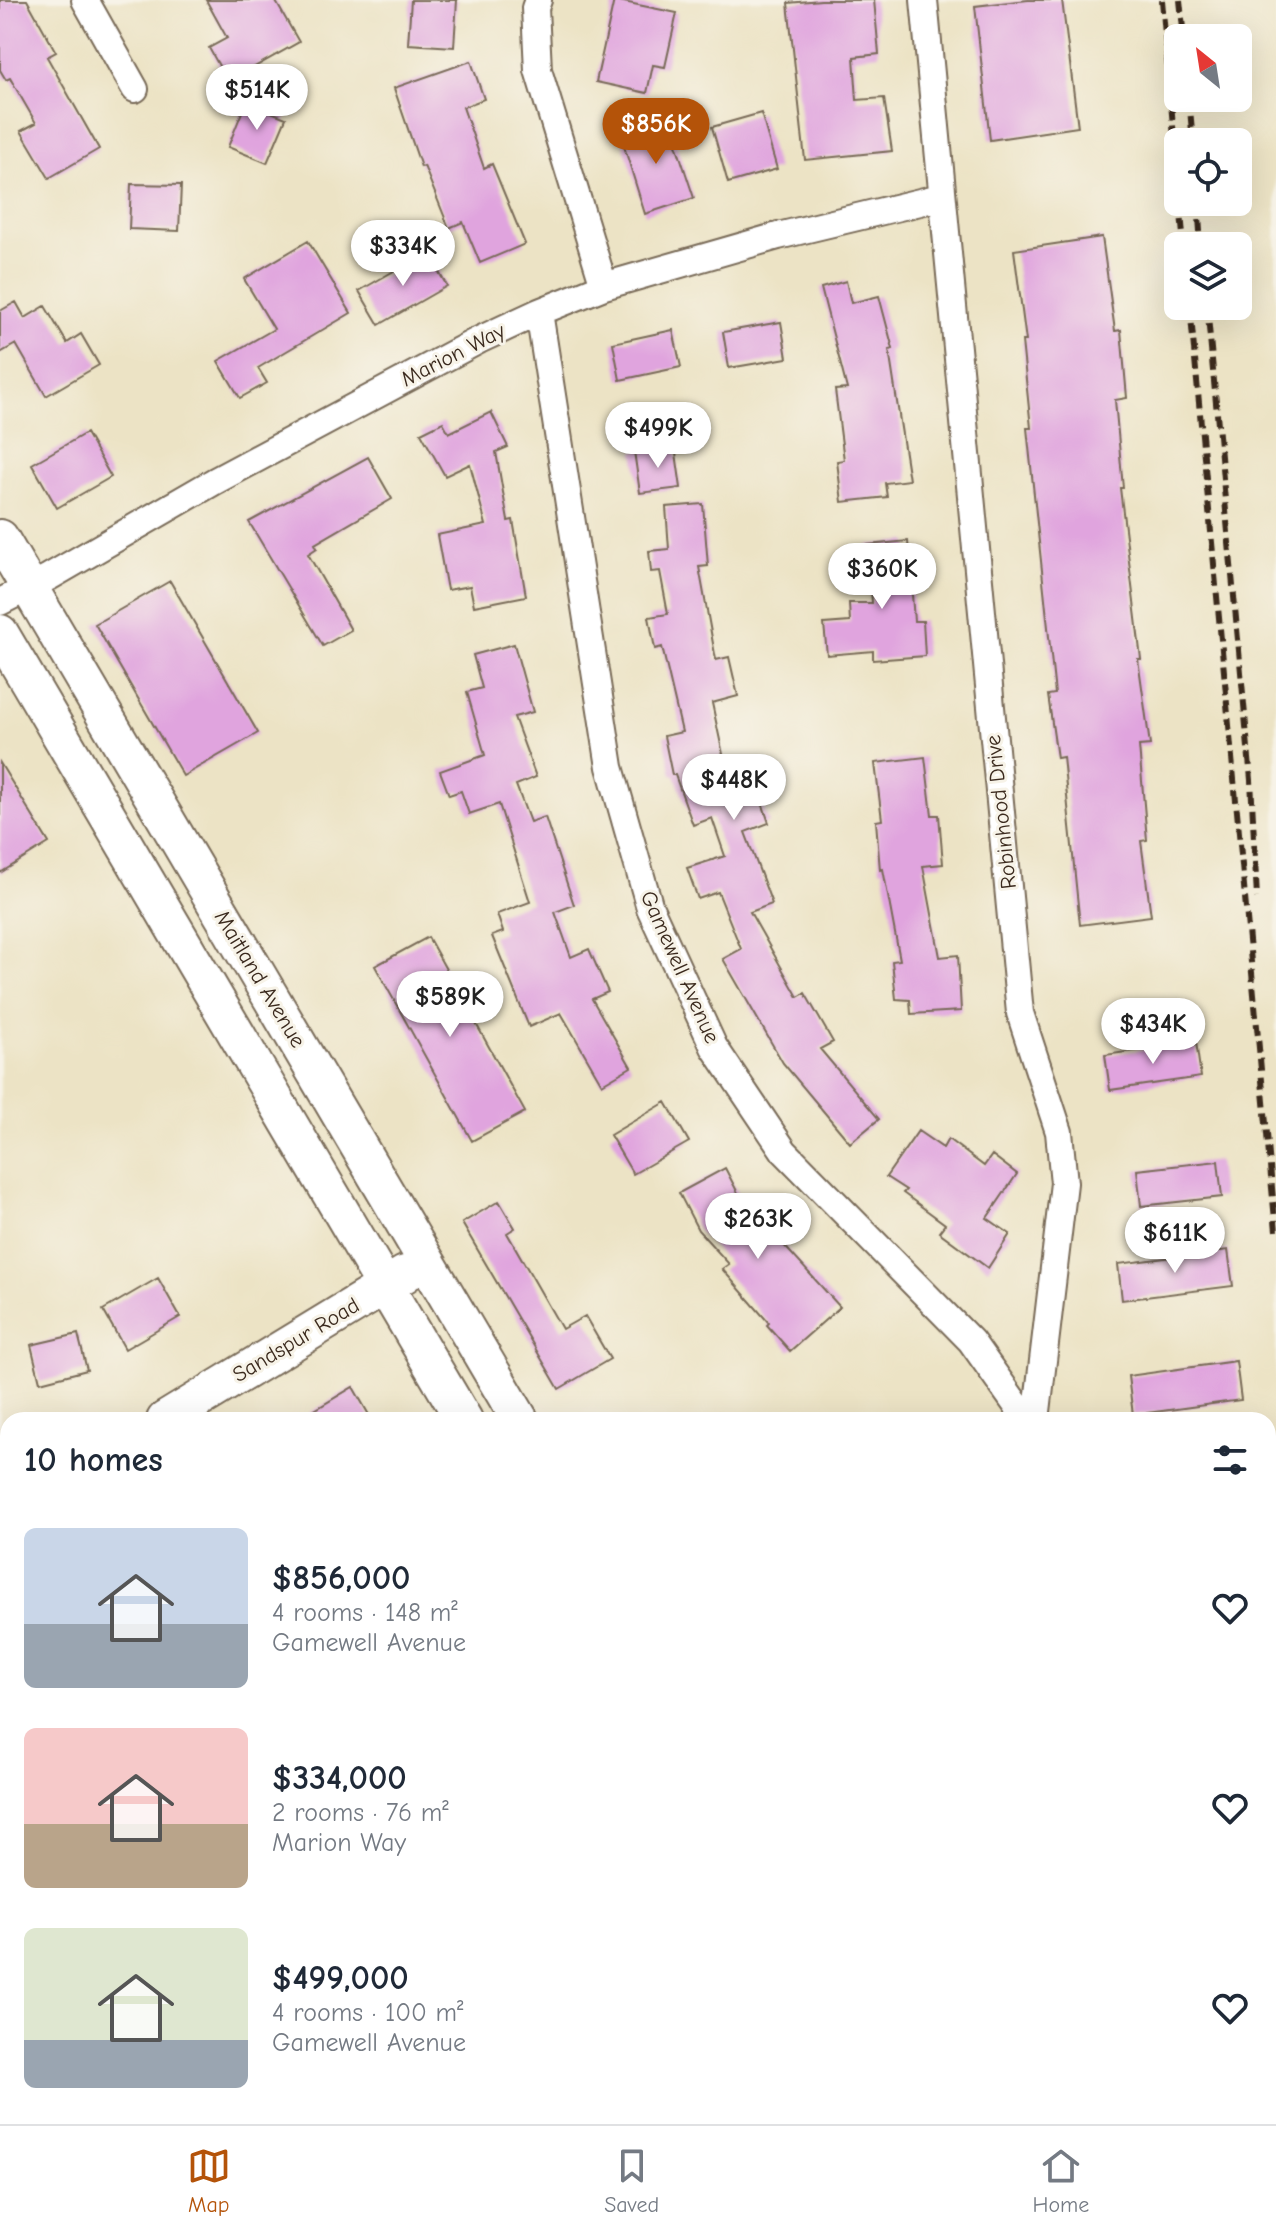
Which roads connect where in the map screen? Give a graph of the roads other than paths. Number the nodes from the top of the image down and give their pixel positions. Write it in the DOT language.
graph roads {
  1 [pos="85,0"];
  2 [pos="538,0"];
  3 [pos="924,0"];
  4 [pos="135,89"];
  5 [pos="941,197"];
  6 [pos="604,286"];
  7 [pos="539,312"];
  8 [pos="0,538"];
  9 [pos="14,595"];
  10 [pos="0,633"];
  11 [pos="427,1261"];
  12 [pos="385,1286"];
  13 [pos="178,1412"];
  14 [pos="459,1412"];
  15 [pos="515,1412"];
  16 [pos="1021,1412"];
  17 [pos="1037,1412"];
  1 -- 4 [label="street"];
  2 -- 6 [label="street"];
  3 -- 5 [label="street, Robinhood Drive"];
  5 -- 6 [label="street, Marion Way"];
  5 -- 17 [label="street, Robinhood Drive"];
  6 -- 7 [label="street, Marion Way"];
  7 -- 9 [label="street, Marion Way"];
  7 -- 16 [label="street, Gamewell Avenue"];
  8 -- 9 [label="main road, Maitland Avenue"];
  9 -- 11 [label="main road, Maitland Avenue"];
  10 -- 12 [label="main road"];
  11 -- 12 [label="main road, Sandspur Road"];
  11 -- 15 [label="main road, Maitland Avenue"];
  12 -- 13 [label="main road, Sandspur Road"];
  12 -- 14 [label="main road"];
}
